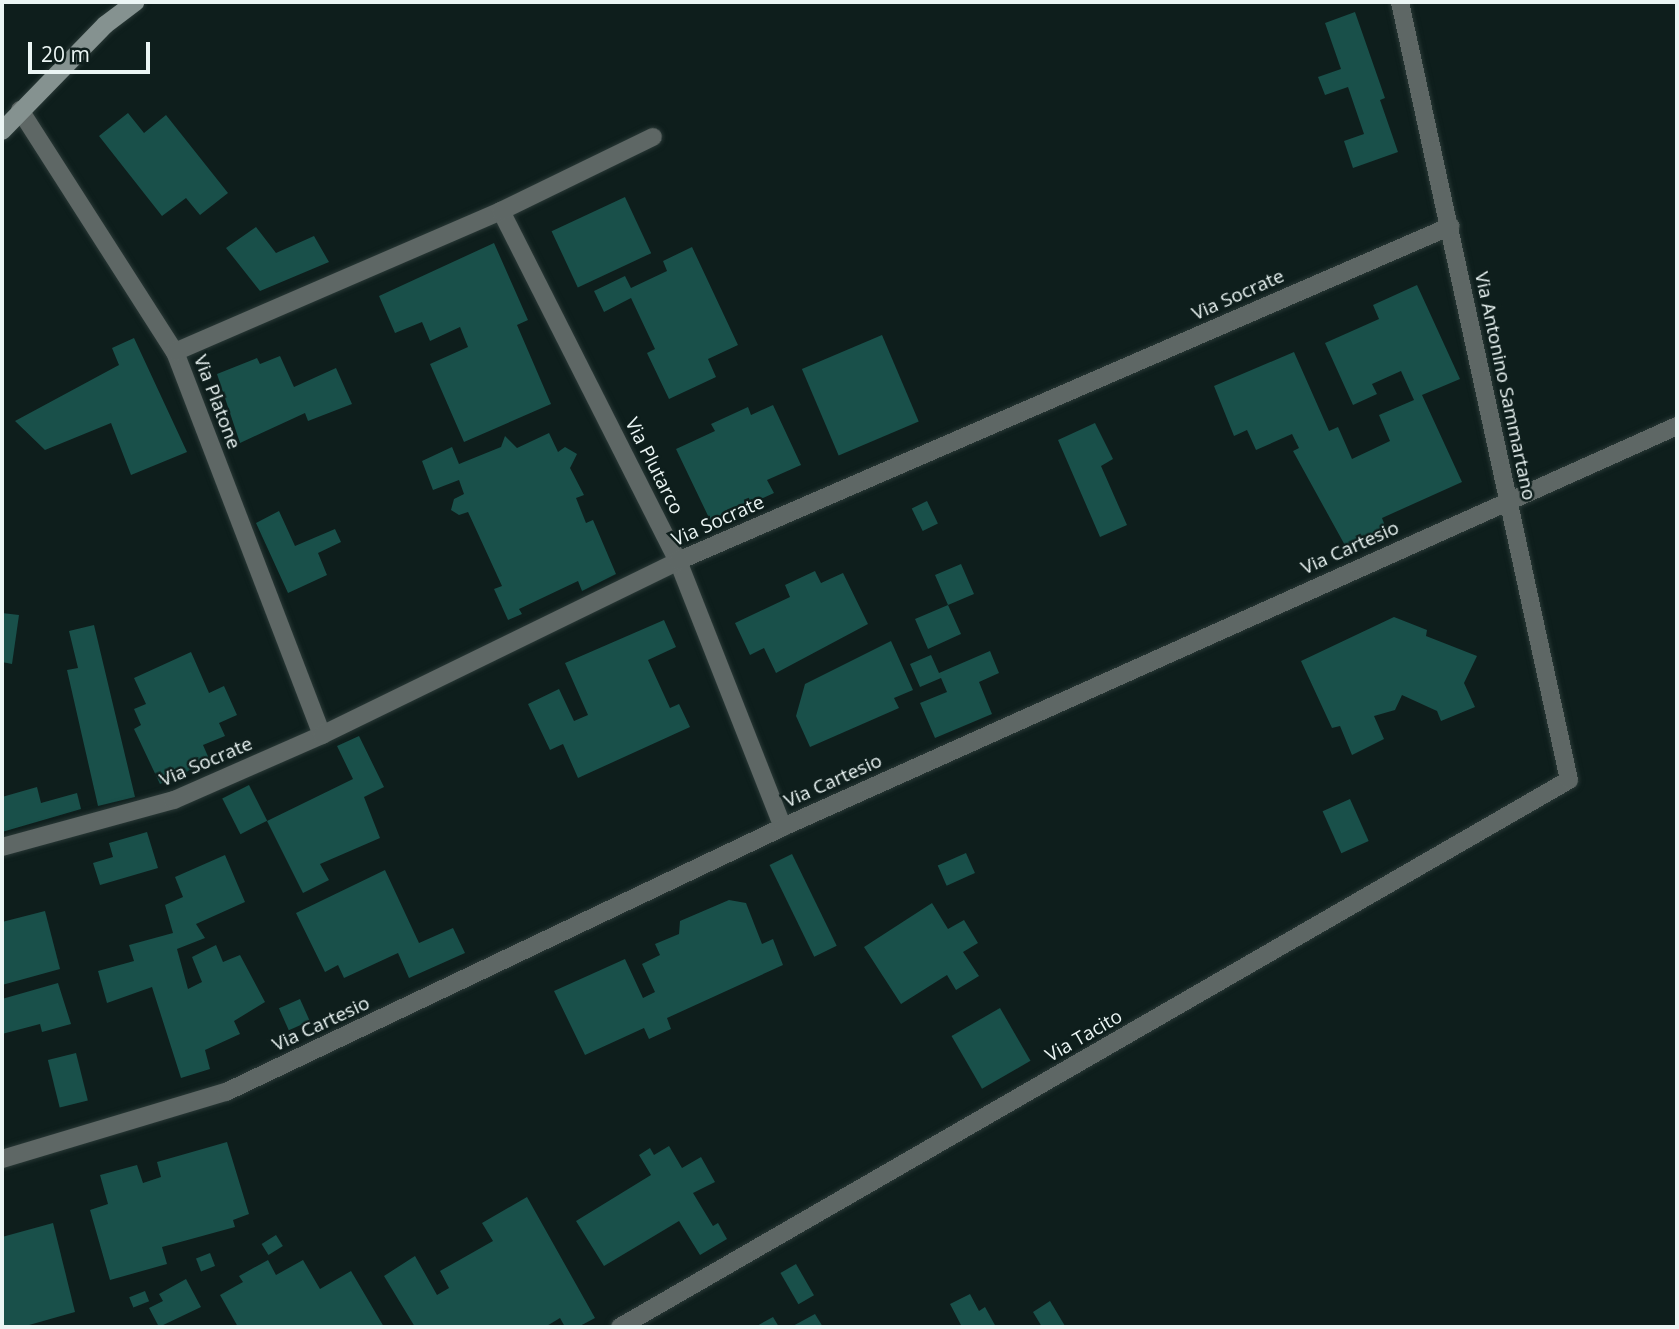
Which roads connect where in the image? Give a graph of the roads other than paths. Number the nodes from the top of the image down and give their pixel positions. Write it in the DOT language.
graph roads {
  1 [pos="135,2"];
  2 [pos="1400,2"];
  3 [pos="20,110"];
  4 [pos="2,131"];
  5 [pos="653,137"];
  6 [pos="501,211"];
  7 [pos="1451,226"];
  8 [pos="175,352"];
  9 [pos="1677,426"];
  10 [pos="1507,501"];
  11 [pos="678,561"];
  12 [pos="322,735"];
  13 [pos="1569,779"];
  14 [pos="783,827"];
  15 [pos="2,847"];
  16 [pos="2,1159"];
  17 [pos="620,1327"];
  1 -- 3 [label="main road"];
  2 -- 7 [label="street, Via Antonino Sammartano"];
  3 -- 4 [label="main road"];
  3 -- 8 [label="street, Via Platone"];
  5 -- 6 [label="street"];
  6 -- 8 [label="street"];
  6 -- 11 [label="street, Via Plutarco"];
  7 -- 10 [label="street, Via Antonino Sammartano"];
  7 -- 11 [label="street, Via Socrate"];
  8 -- 12 [label="street, Via Platone"];
  9 -- 10 [label="street, Via Cartesio"];
  10 -- 13 [label="street, Via Antonino Sammartano"];
  10 -- 14 [label="street, Via Cartesio"];
  11 -- 12 [label="street, Via Socrate"];
  11 -- 14 [label="street, Via Plutarco"];
  12 -- 15 [label="street, Via Socrate"];
  13 -- 17 [label="street, Via Tacito"];
  14 -- 16 [label="street, Via Cartesio"];
}
